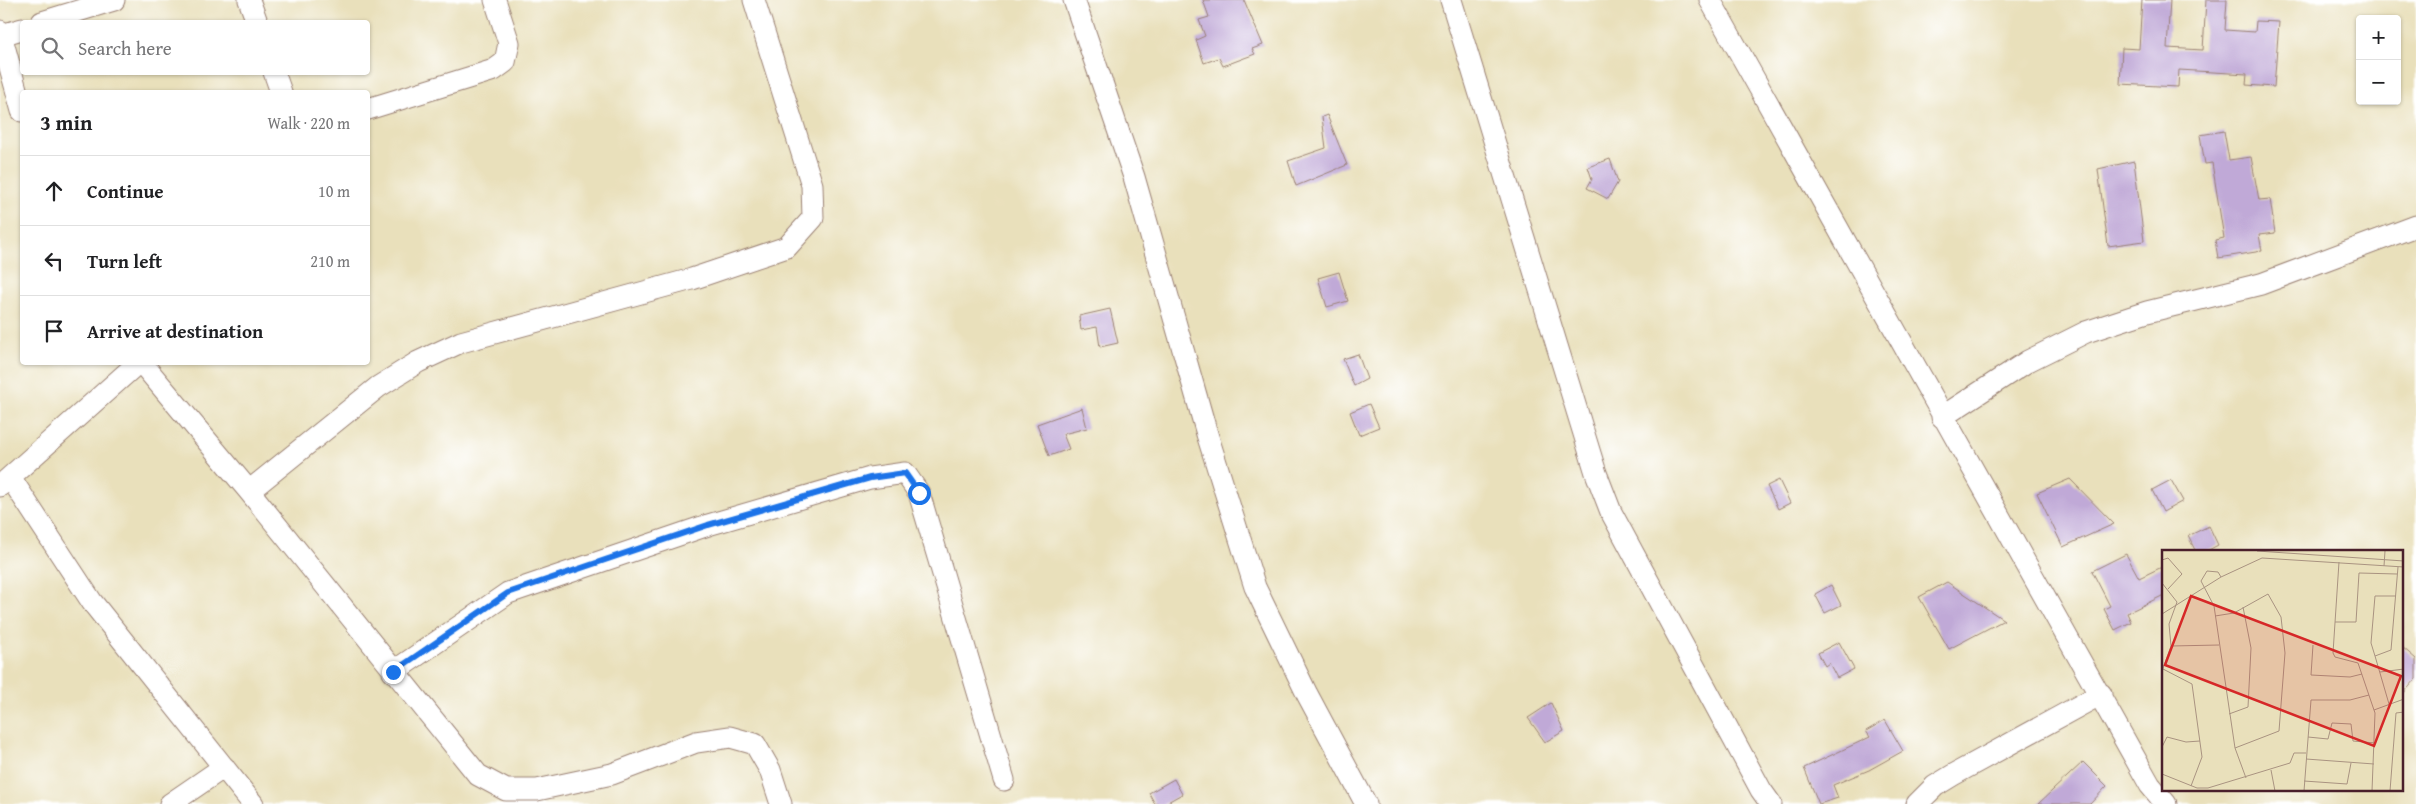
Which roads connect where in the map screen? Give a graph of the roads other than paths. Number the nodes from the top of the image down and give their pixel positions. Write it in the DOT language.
graph roads {
  1 [pos="114,0"];
  2 [pos="249,0"];
  3 [pos="495,0"];
  4 [pos="754,0"];
  5 [pos="1074,0"];
  6 [pos="1451,0"];
  7 [pos="1710,0"];
  8 [pos="49,20"];
  9 [pos="255,20"];
  10 [pos="20,29"];
  11 [pos="1,33"];
  12 [pos="275,75"];
  13 [pos="280,90"];
  14 [pos="20,104"];
  15 [pos="370,108"];
  16 [pos="2416,226"];
  17 [pos="137,365"];
  18 [pos="143,365"];
  19 [pos="1942,417"];
  20 [pos="5,482"];
  21 [pos="249,492"];
  22 [pos="393,672"];
  23 [pos="2101,694"];
  24 [pos="224,767"];
  25 [pos="1004,780"];
  26 [pos="170,804"];
  27 [pos="253,804"];
  28 [pos="781,804"];
  29 [pos="1366,804"];
  30 [pos="1771,804"];
  31 [pos="1916,804"];
  32 [pos="2166,804"];
  1 -- 8 [label="street"];
  2 -- 9 [label="street"];
  3 -- 15 [label="street"];
  4 -- 21 [label="street"];
  5 -- 29 [label="street"];
  6 -- 30 [label="street"];
  7 -- 19 [label="street"];
  10 -- 11 [label="street"];
  11 -- 14 [label="street"];
  12 -- 13 [label="street"];
  16 -- 19 [label="street"];
  17 -- 20 [label="street"];
  18 -- 21 [label="street"];
  19 -- 23 [label="street"];
  20 -- 24 [label="street"];
  21 -- 22 [label="street"];
  22 -- 25 [label="street"];
  22 -- 28 [label="street"];
  23 -- 31 [label="street"];
  23 -- 32 [label="street"];
  24 -- 26 [label="street"];
  24 -- 27 [label="street"];
}
